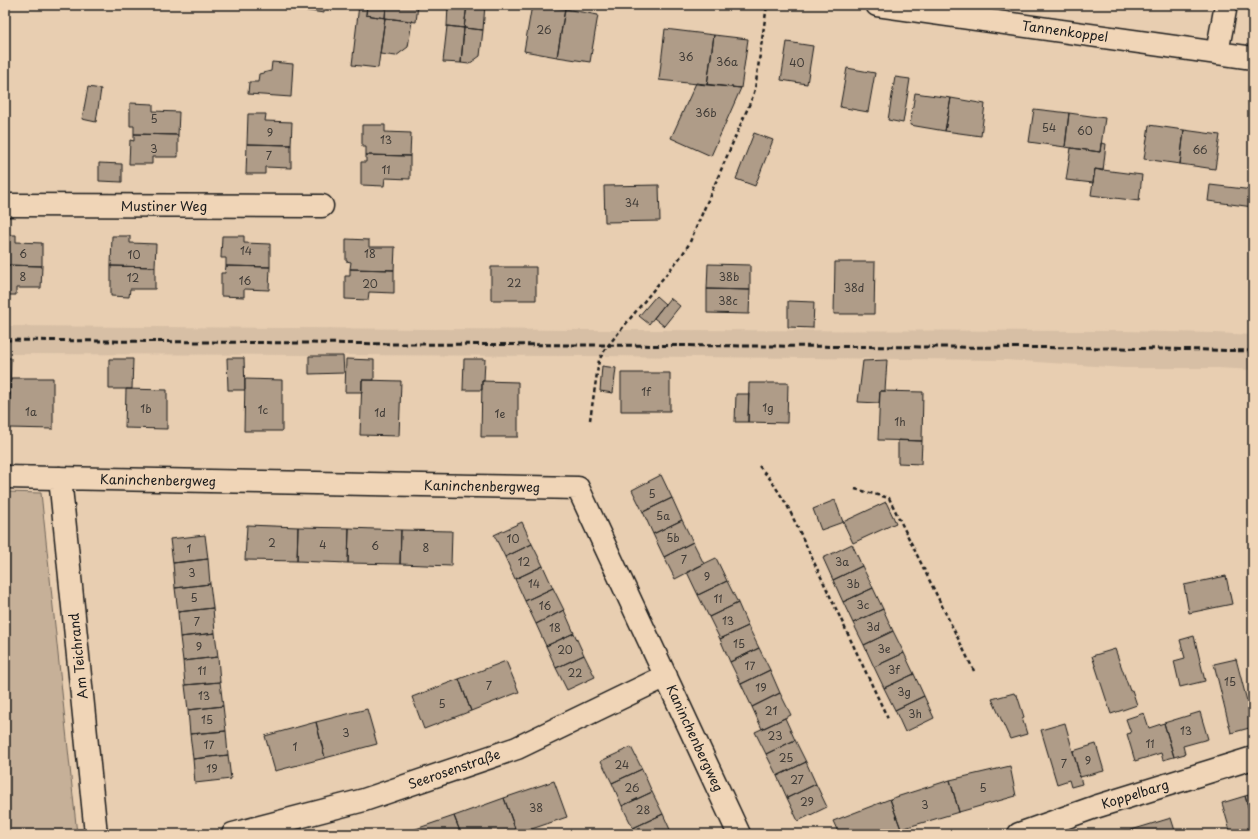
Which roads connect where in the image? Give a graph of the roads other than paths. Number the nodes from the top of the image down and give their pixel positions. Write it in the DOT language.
graph roads {
  1 [pos="876,5"];
  2 [pos="1226,5"];
  3 [pos="1217,52"];
  4 [pos="1253,58"];
  5 [pos="5,205"];
  6 [pos="322,206"];
  7 [pos="5,477"];
  8 [pos="60,478"];
  9 [pos="666,676"];
  10 [pos="1253,758"];
  11 [pos="96,834"];
  12 [pos="233,834"];
  13 [pos="739,834"];
  14 [pos="1019,834"];
  1 -- 3 [label="street, Tannenkoppel"];
  2 -- 3 [label="street"];
  3 -- 4 [label="street, Tannenkoppel"];
  5 -- 6 [label="street, Mustiner Weg"];
  7 -- 8 [label="street, Kaninchenbergweg"];
  8 -- 9 [label="street, Kaninchenbergweg"];
  8 -- 11 [label="street, Am Teichrand"];
  9 -- 12 [label="street, Seerosenstraße"];
  9 -- 13 [label="street, Kaninchenbergweg"];
  10 -- 14 [label="street, Koppelbarg"];
}
